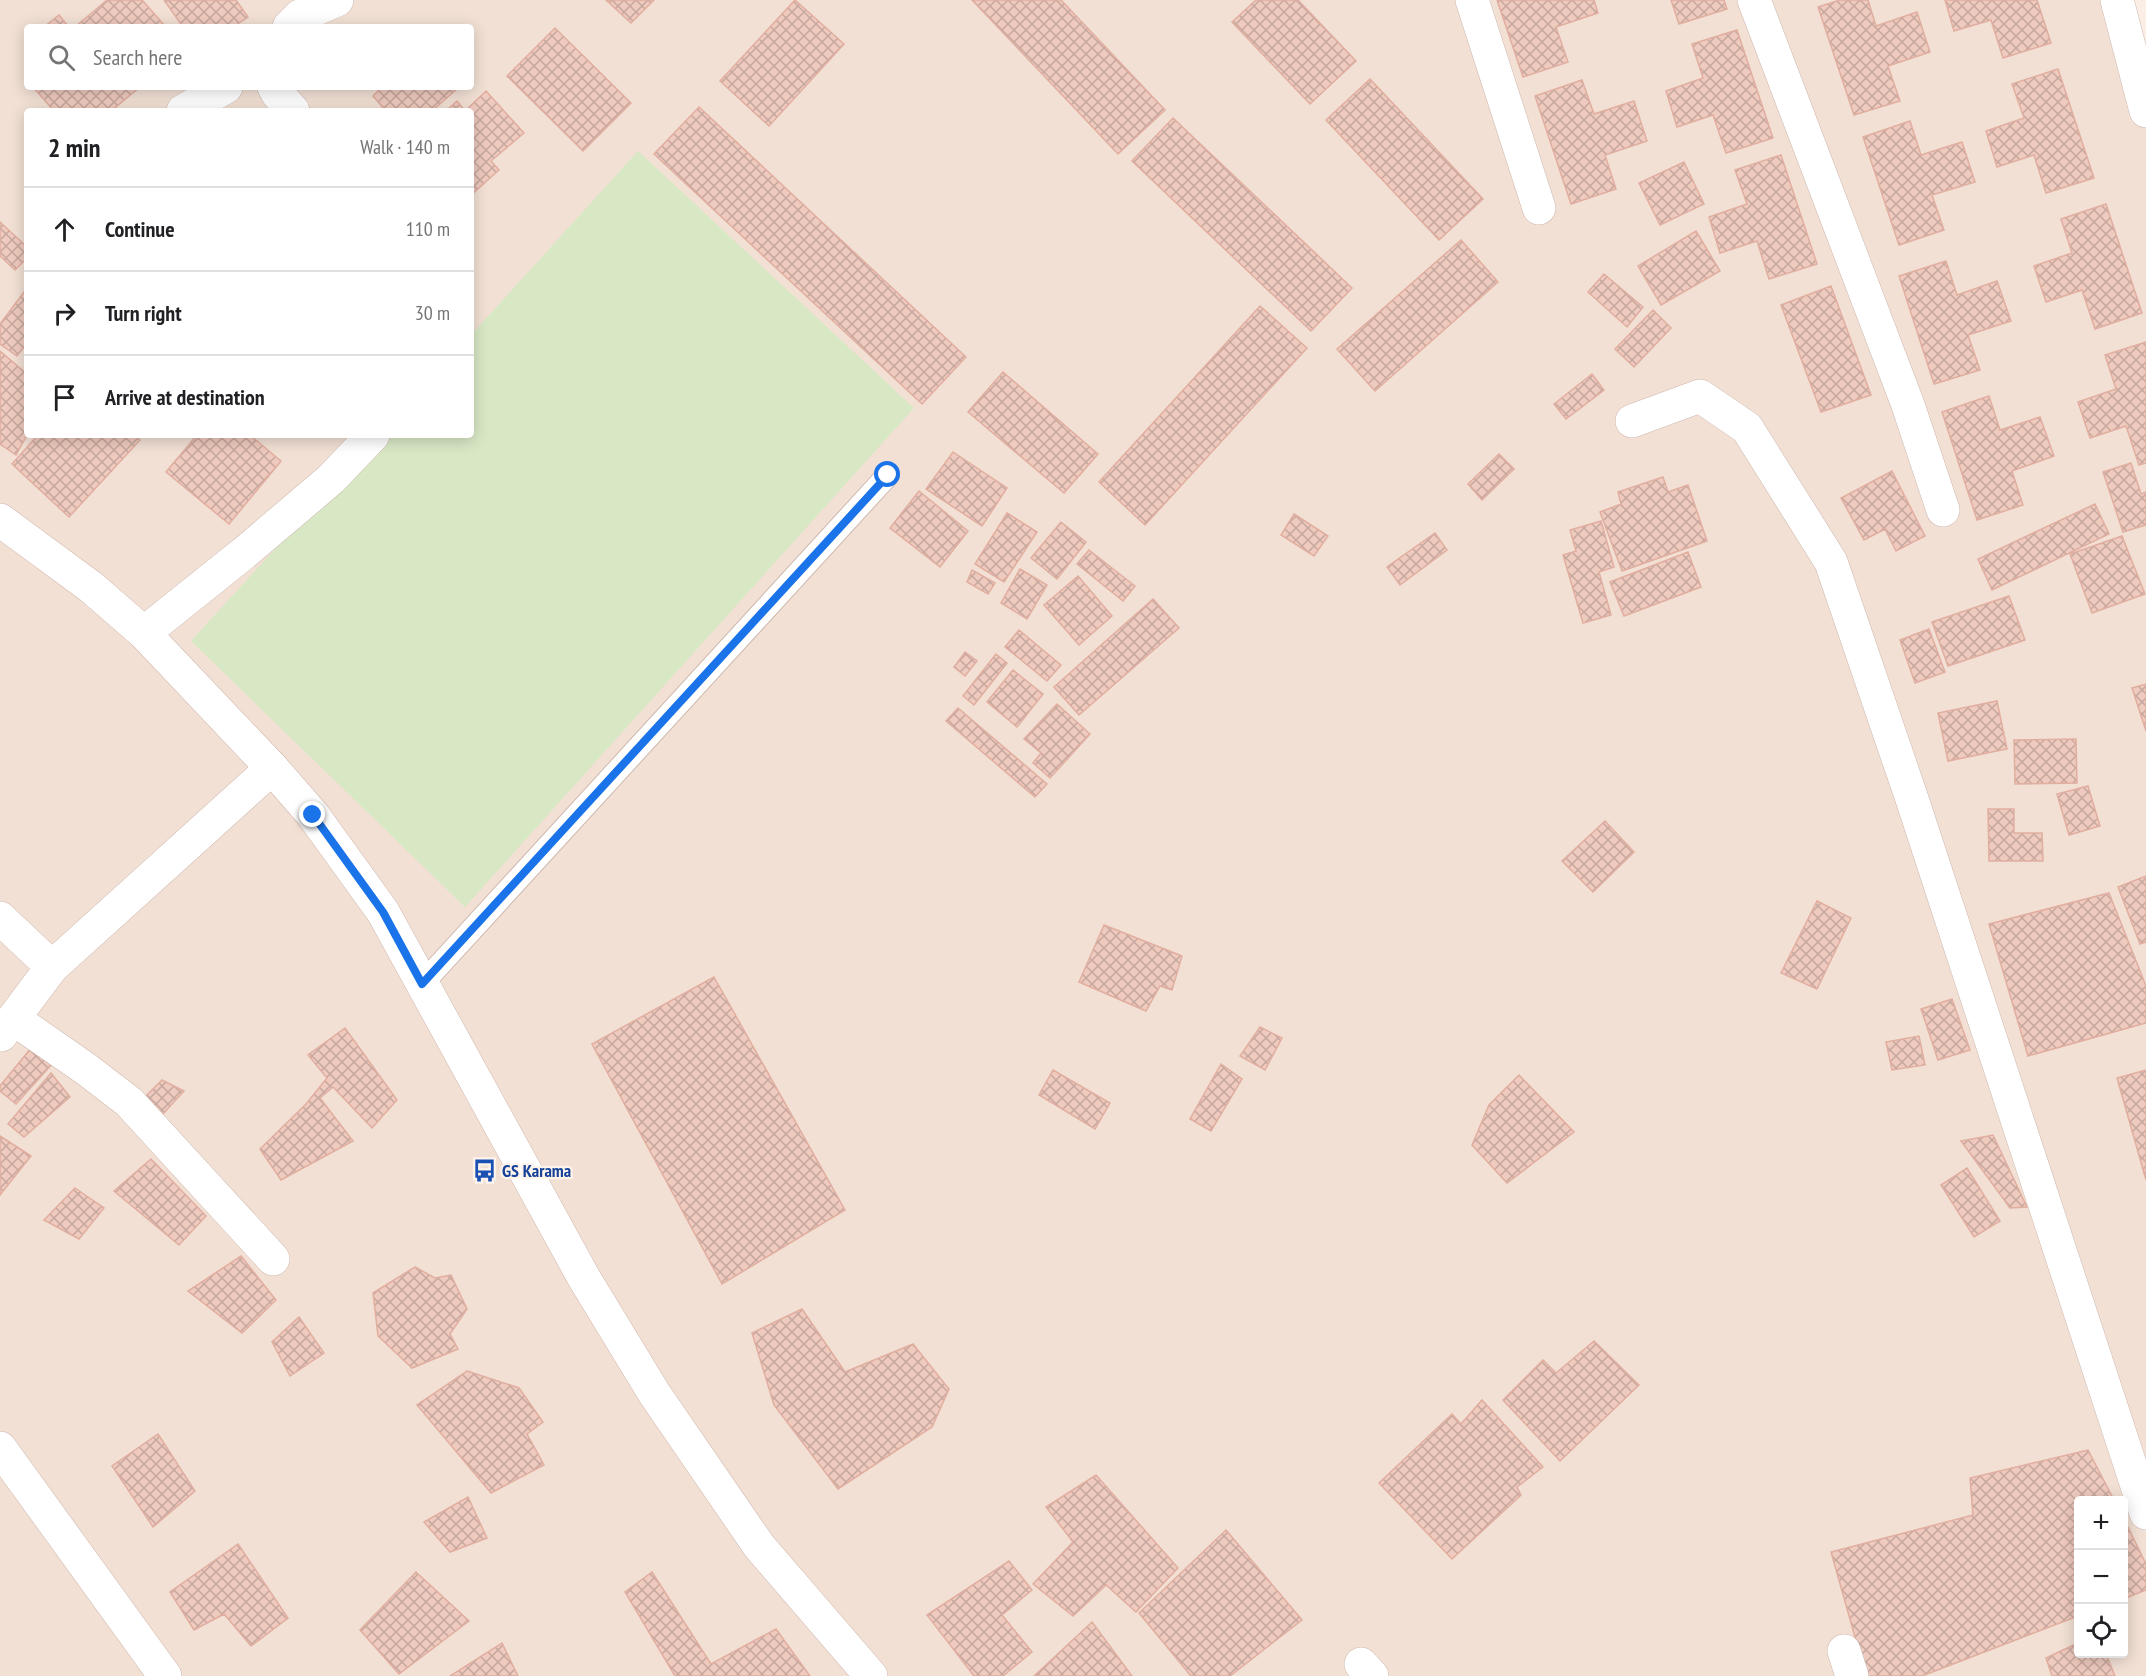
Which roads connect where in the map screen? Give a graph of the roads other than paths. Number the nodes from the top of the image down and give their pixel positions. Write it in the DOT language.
graph roads {
  1 [pos="337,0"];
  2 [pos="1472,0"];
  3 [pos="1754,0"];
  4 [pos="2117,0"];
  5 [pos="292,24"];
  6 [pos="221,90"];
  7 [pos="276,90"];
  8 [pos="188,108"];
  9 [pos="290,108"];
  10 [pos="2146,111"];
  11 [pos="1539,208"];
  12 [pos="1632,421"];
  13 [pos="370,438"];
  14 [pos="888,475"];
  15 [pos="1942,510"];
  16 [pos="0,520"];
  17 [pos="144,633"];
  18 [pos="272,768"];
  19 [pos="0,918"];
  20 [pos="52,967"];
  21 [pos="422,984"];
  22 [pos="7,1028"];
  23 [pos="273,1259"];
  24 [pos="0,1448"];
  25 [pos="2146,1513"];
  26 [pos="165,1676"];
  27 [pos="871,1676"];
  1 -- 5 [label="street"];
  2 -- 11 [label="street"];
  3 -- 15 [label="street"];
  4 -- 10 [label="street"];
  6 -- 8 [label="street"];
  7 -- 9 [label="street"];
  12 -- 25 [label="street"];
  13 -- 17 [label="street"];
  14 -- 21 [label="lane"];
  16 -- 17 [label="street"];
  17 -- 18 [label="street"];
  18 -- 20 [label="street"];
  18 -- 21 [label="street"];
  19 -- 20 [label="street"];
  20 -- 22 [label="street"];
  21 -- 27 [label="street"];
  22 -- 23 [label="street"];
  24 -- 26 [label="street"];
}
